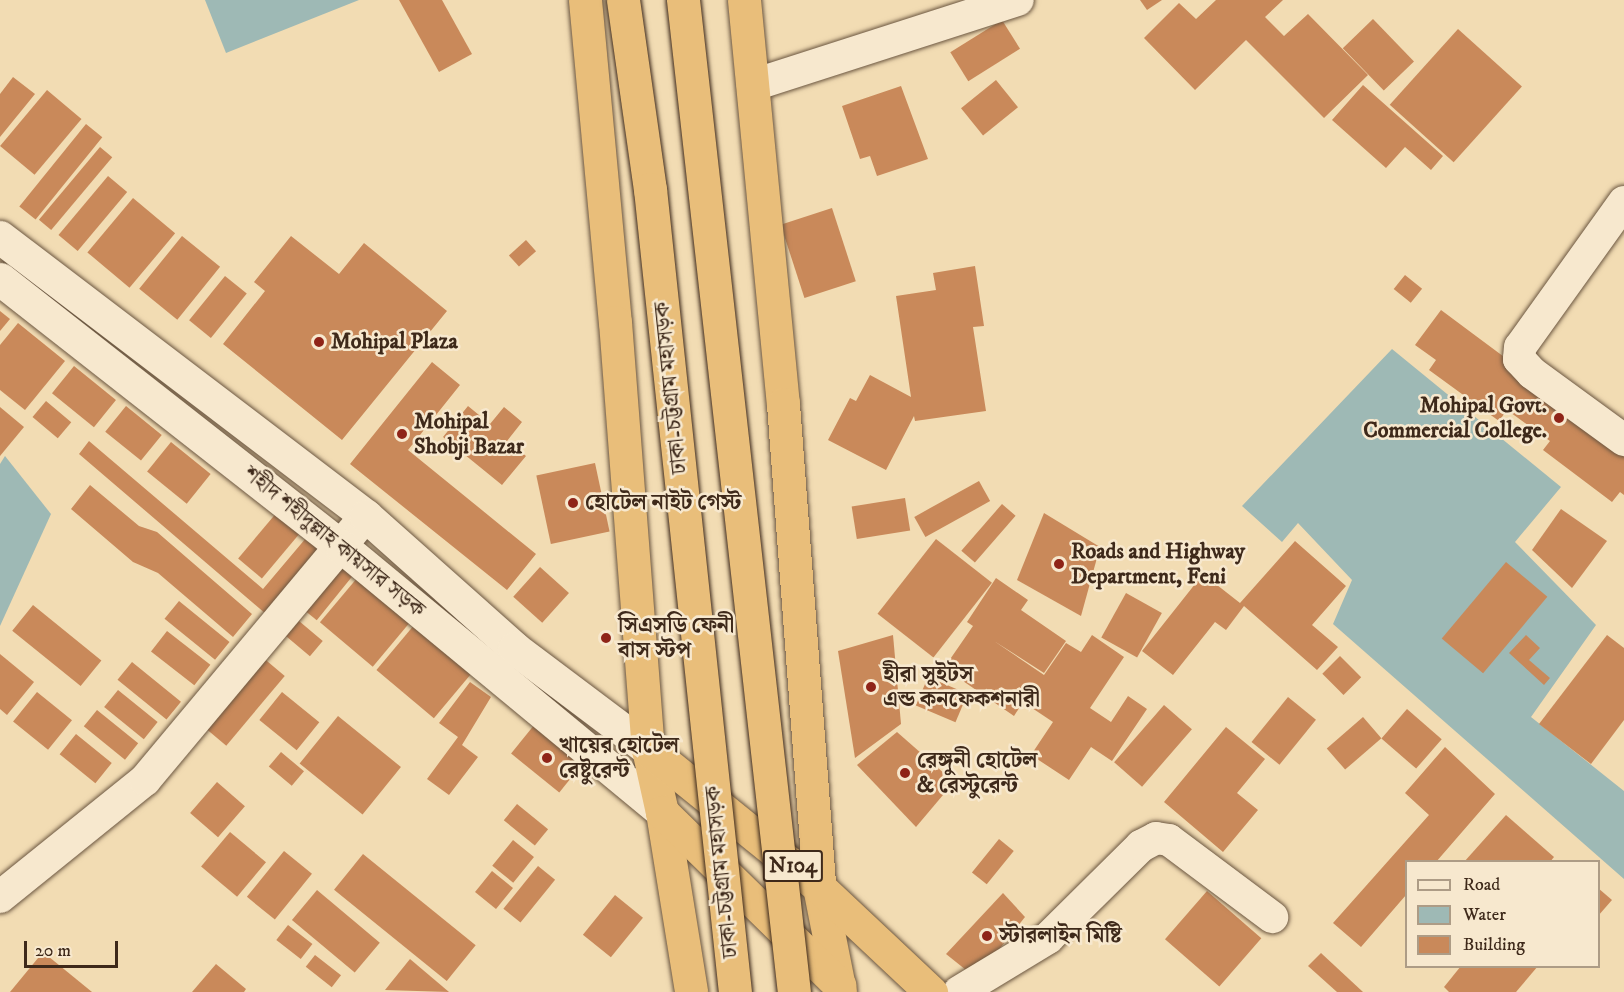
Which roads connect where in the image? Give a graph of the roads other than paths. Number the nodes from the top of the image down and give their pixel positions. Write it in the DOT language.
graph roads {
  1 [pos="585,0"];
  2 [pos="623,0"];
  3 [pos="683,0"];
  4 [pos="744,0"];
  5 [pos="1018,0"];
  6 [pos="753,85"];
  7 [pos="1624,202"];
  8 [pos="0,237"];
  9 [pos="0,279"];
  10 [pos="1624,440"];
  11 [pos="366,516"];
  12 [pos="341,546"];
  13 [pos="648,749"];
  14 [pos="663,812"];
  15 [pos="819,887"];
  16 [pos="0,897"];
  17 [pos="1272,917"];
  18 [pos="841,989"];
  19 [pos="691,992"];
  20 [pos="735,992"];
  21 [pos="794,992"];
  22 [pos="931,992"];
  23 [pos="959,992"];
  1 -- 13 [label="highway"];
  2 -- 20 [label="highway, ঢাকা-চট্টগ্রাম মহাসড়ক, bridge"];
  3 -- 21 [label="highway, bridge"];
  4 -- 6 [label="highway"];
  5 -- 6 [label="street"];
  6 -- 15 [label="highway"];
  7 -- 10 [label="street"];
  8 -- 11 [label="main road, শহীদ শহীদুল্লাহ কায়সার সড়ক / N104"];
  9 -- 12 [label="main road, শহীদ শহীদুল্লাহ কায়সার সড়ক / N104"];
  11 -- 12 [label="street"];
  11 -- 13 [label="main road, শহীদ শহীদুল্লাহ কায়সার সড়ক / N104"];
  12 -- 14 [label="main road, শহীদ শহীদুল্লাহ কায়সার সড়ক / N104"];
  12 -- 16 [label="street"];
  13 -- 14 [label="highway"];
  13 -- 15 [label="highway, N104"];
  14 -- 18 [label="highway, N104"];
  14 -- 19 [label="highway"];
  15 -- 18 [label="highway"];
  15 -- 22 [label="highway, N104"];
  17 -- 23 [label="street"];
}
